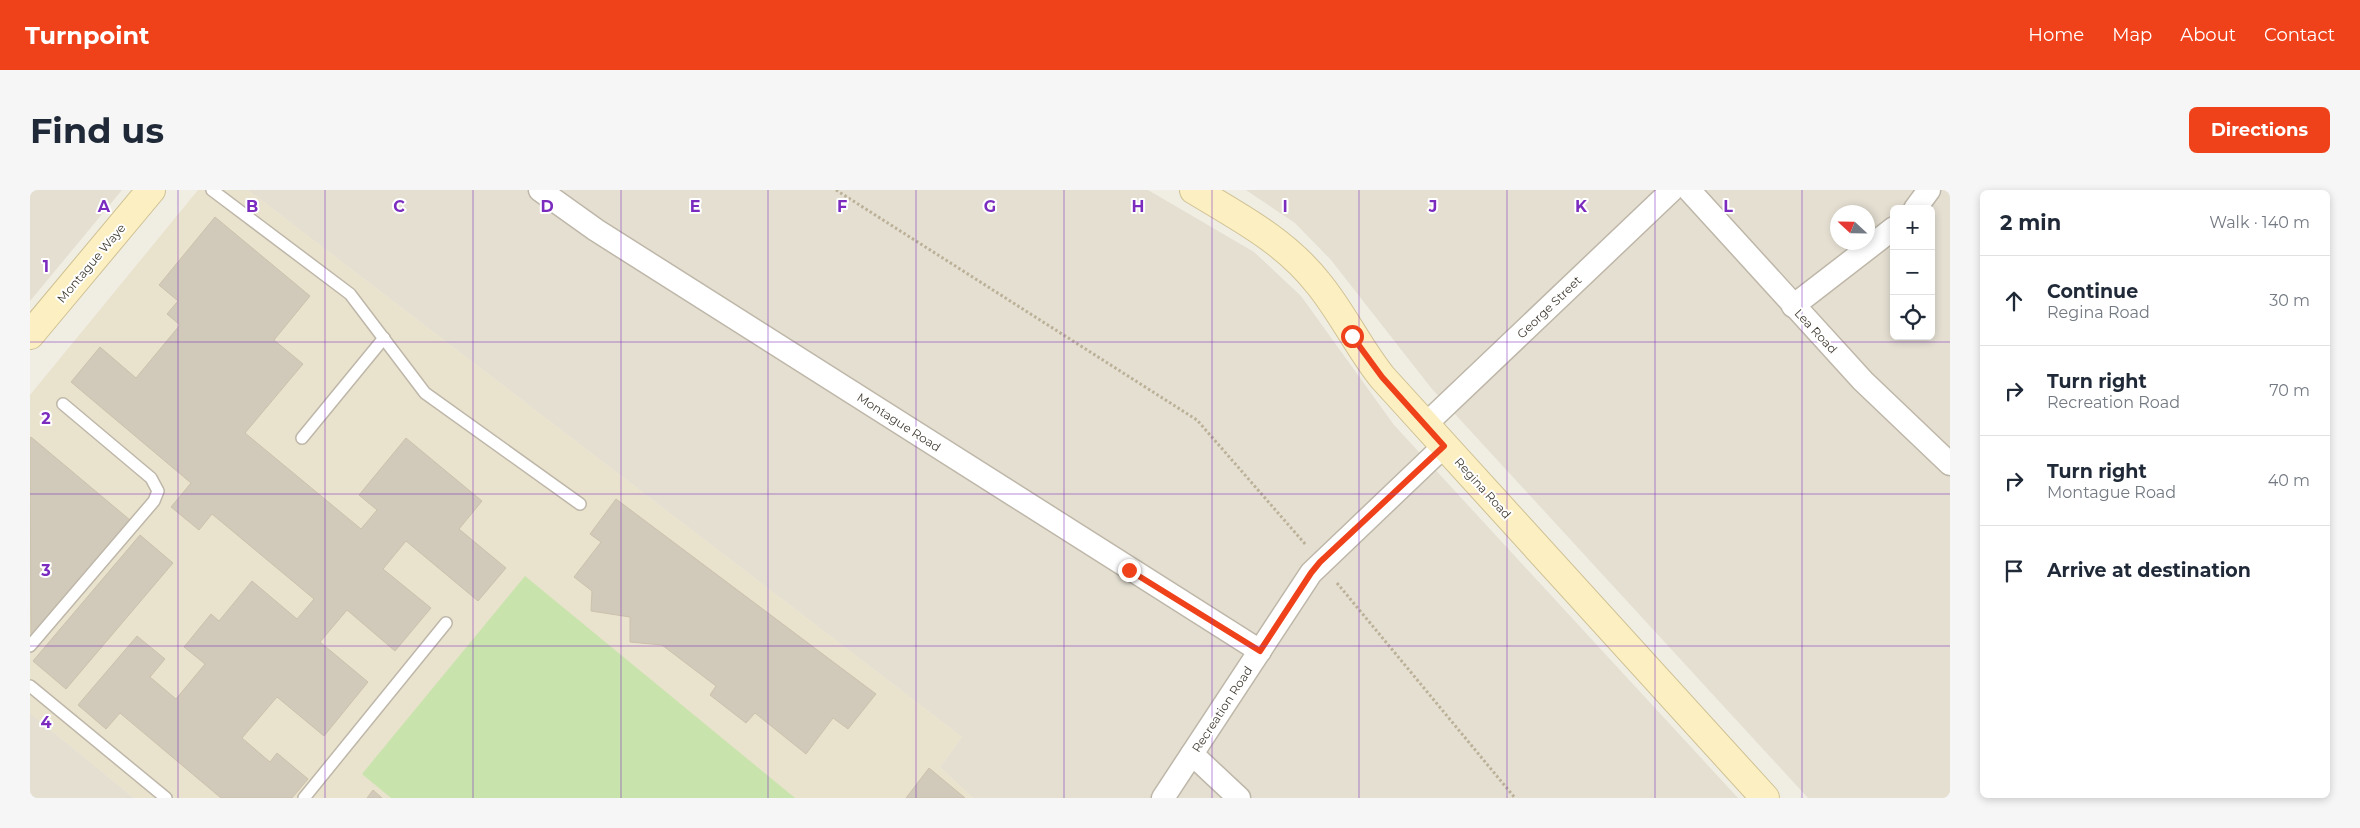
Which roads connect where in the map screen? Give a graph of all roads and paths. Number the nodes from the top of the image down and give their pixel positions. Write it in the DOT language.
graph roads {
  1 [pos="151,190"];
  2 [pos="212,190"];
  3 [pos="540,190"];
  4 [pos="836,190"];
  5 [pos="1194,190"];
  6 [pos="1672,190"];
  7 [pos="1690,190"];
  8 [pos="1929,190"];
  9 [pos="1918,205"];
  10 [pos="1890,231"];
  11 [pos="1793,306"];
  12 [pos="30,335"];
  13 [pos="384,338"];
  14 [pos="63,404"];
  15 [pos="1425,425"];
  16 [pos="302,438"];
  17 [pos="1444,446"];
  18 [pos="1950,464"];
  19 [pos="580,504"];
  20 [pos="1320,562"];
  21 [pos="446,623"];
  22 [pos="30,646"];
  23 [pos="1260,651"];
  24 [pos="30,686"];
  25 [pos="1192,754"];
  26 [pos="166,798"];
  27 [pos="304,798"];
  28 [pos="1163,798"];
  29 [pos="1239,798"];
  30 [pos="1515,798"];
  31 [pos="1765,798"];
  1 -- 12 [label="street, Montague Waye"];
  2 -- 13 [label="lane"];
  3 -- 23 [label="street, Montague Road"];
  4 -- 20 [label="path"];
  5 -- 15 [label="street, Regina Road"];
  6 -- 15 [label="street, George Street"];
  7 -- 11 [label="street, Lea Road"];
  8 -- 9 [label="street"];
  10 -- 11 [label="street"];
  11 -- 18 [label="street, Lea Road"];
  13 -- 16 [label="lane"];
  13 -- 19 [label="lane"];
  14 -- 22 [label="lane"];
  15 -- 17 [label="street, Regina Road"];
  17 -- 20 [label="street, Recreation Road"];
  17 -- 31 [label="street, Regina Road"];
  20 -- 23 [label="street, Recreation Road"];
  20 -- 30 [label="path"];
  21 -- 27 [label="lane"];
  23 -- 25 [label="street, Recreation Road"];
  24 -- 26 [label="lane"];
  25 -- 28 [label="street, Recreation Road"];
  25 -- 29 [label="street"];
}
